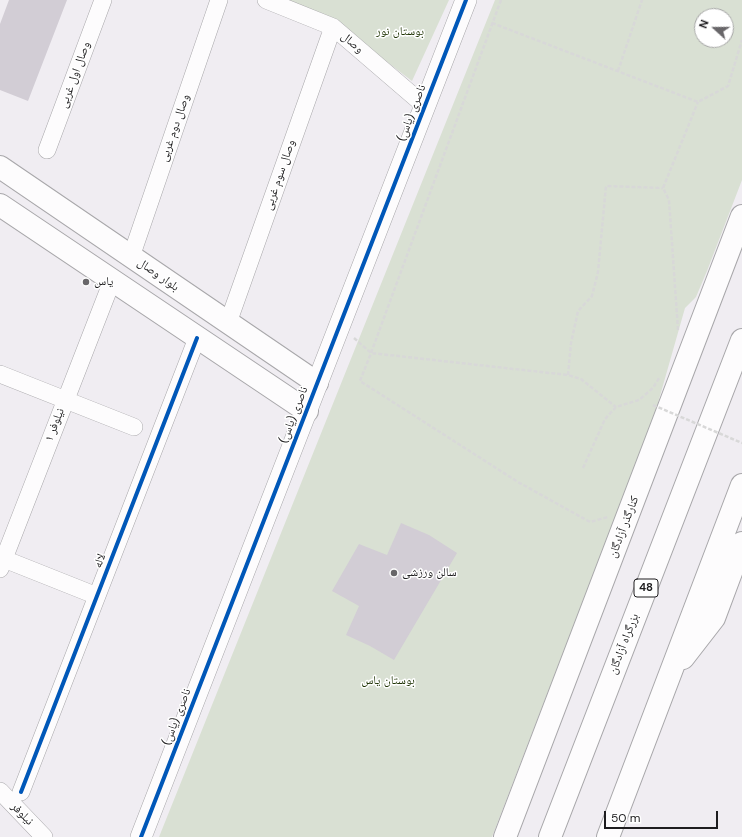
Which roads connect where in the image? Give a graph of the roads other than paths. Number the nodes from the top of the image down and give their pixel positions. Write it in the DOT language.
graph roads {
  1 [pos="103,0"];
  2 [pos="220,0"];
  3 [pos="266,0"];
  4 [pos="466,0"];
  5 [pos="333,27"];
  6 [pos="425,106"];
  7 [pos="47,150"];
  8 [pos="0,167"];
  9 [pos="0,205"];
  10 [pos="742,216"];
  11 [pos="131,257"];
  12 [pos="112,281"];
  13 [pos="228,323"];
  14 [pos="197,338"];
  15 [pos="742,340"];
  16 [pos="0,374"];
  17 [pos="317,383"];
  18 [pos="65,400"];
  19 [pos="307,411"];
  20 [pos="134,426"];
  21 [pos="742,485"];
  22 [pos="742,543"];
  23 [pos="2,564"];
  24 [pos="97,596"];
  25 [pos="668,678"];
  26 [pos="0,791"];
  27 [pos="21,792"];
  28 [pos="44,837"];
  29 [pos="141,837"];
  30 [pos="505,837"];
  31 [pos="550,837"];
  32 [pos="608,837"];
  1 -- 7 [label="street, وصال اول غربی"];
  2 -- 11 [label="street, وصال دوم غربی"];
  3 -- 5 [label="street, وصال"];
  4 -- 6 [label="street, ناصری (یاس)"];
  5 -- 6 [label="street, وصال"];
  5 -- 13 [label="street, وصال سوم غربی"];
  6 -- 17 [label="street, ناصری (یاس)"];
  8 -- 11 [label="main road, بلوار وصال"];
  9 -- 12 [label="main road"];
  10 -- 30 [label="main road, کنارگذر آزادگان"];
  11 -- 13 [label="main road, بلوار وصال"];
  12 -- 14 [label="main road"];
  12 -- 18 [label="street, نیلوفر ۱"];
  13 -- 17 [label="main road, بلوار وصال"];
  14 -- 19 [label="main road"];
  14 -- 24 [label="street, لاله"];
  15 -- 31 [label="main road, بزرگراه آزادگان / 48"];
  16 -- 18 [label="street"];
  17 -- 19 [label="street, ناصری (یاس)"];
  18 -- 20 [label="street"];
  18 -- 23 [label="street, نیلوفر ۱"];
  19 -- 29 [label="street, ناصری (یاس)"];
  21 -- 25 [label="main road"];
  22 -- 25 [label="main road"];
  23 -- 24 [label="street"];
  24 -- 27 [label="street, لاله"];
  25 -- 32 [label="main road"];
  26 -- 28 [label="street, نيلوفر"];
}
